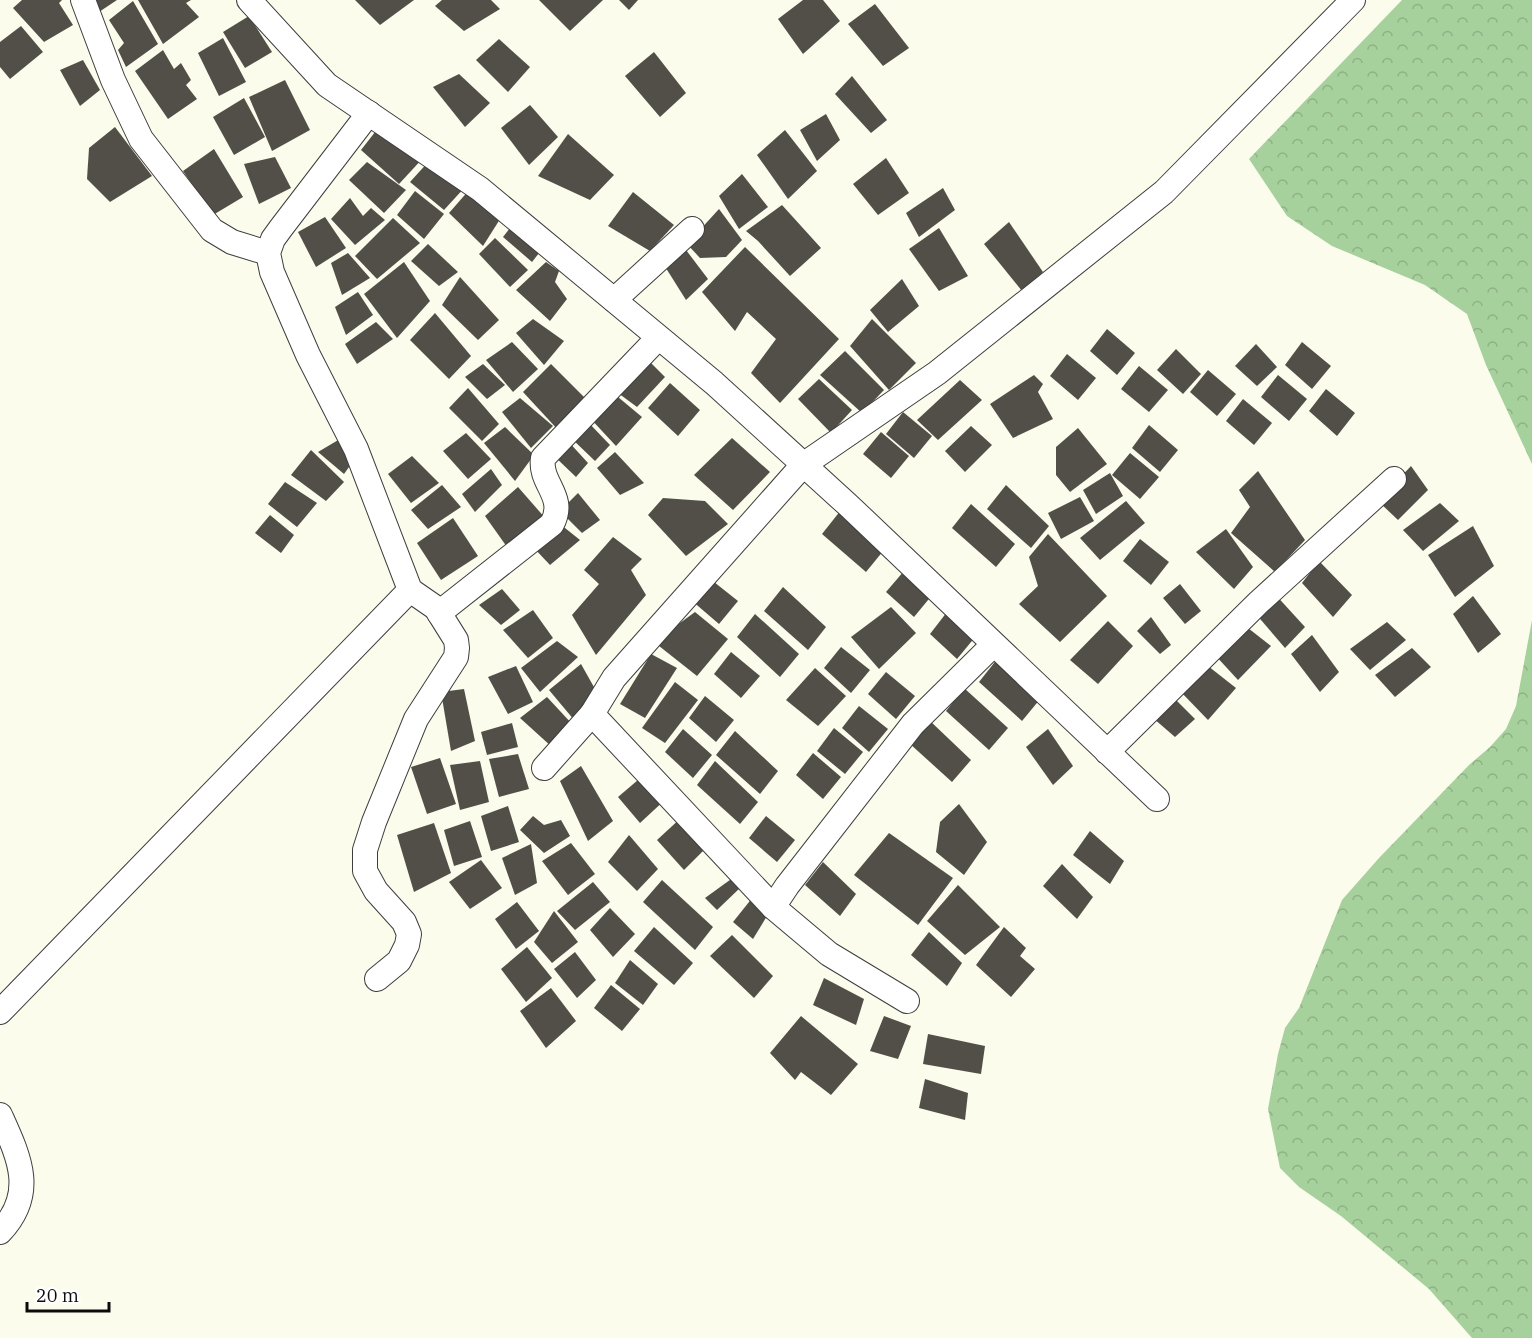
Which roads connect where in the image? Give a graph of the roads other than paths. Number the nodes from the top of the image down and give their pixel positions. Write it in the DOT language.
graph roads {
  1 [pos="82,0"];
  2 [pos="249,0"];
  3 [pos="1353,0"];
  4 [pos="369,113"];
  5 [pos="692,229"];
  6 [pos="268,253"];
  7 [pos="614,300"];
  8 [pos="658,338"];
  9 [pos="803,465"];
  10 [pos="1394,479"];
  11 [pos="410,590"];
  12 [pos="439,613"];
  13 [pos="993,645"];
  14 [pos="592,714"];
  15 [pos="1107,752"];
  16 [pos="544,768"];
  17 [pos="1157,799"];
  18 [pos="772,907"];
  19 [pos="377,979"];
  20 [pos="907,1001"];
  21 [pos="0,1012"];
  22 [pos="0,1115"];
  23 [pos="0,1232"];
  1 -- 6 [label="street"];
  2 -- 4 [label="street"];
  3 -- 9 [label="street"];
  4 -- 6 [label="street"];
  4 -- 7 [label="street"];
  5 -- 7 [label="street"];
  6 -- 11 [label="street"];
  7 -- 8 [label="street"];
  8 -- 9 [label="street"];
  8 -- 12 [label="street"];
  9 -- 13 [label="street"];
  9 -- 14 [label="street"];
  10 -- 15 [label="street"];
  11 -- 12 [label="street"];
  11 -- 21 [label="street"];
  12 -- 19 [label="street"];
  13 -- 15 [label="street"];
  13 -- 18 [label="street"];
  14 -- 16 [label="street"];
  14 -- 18 [label="street"];
  15 -- 17 [label="street"];
  18 -- 20 [label="street"];
  22 -- 23 [label="street"];
}
